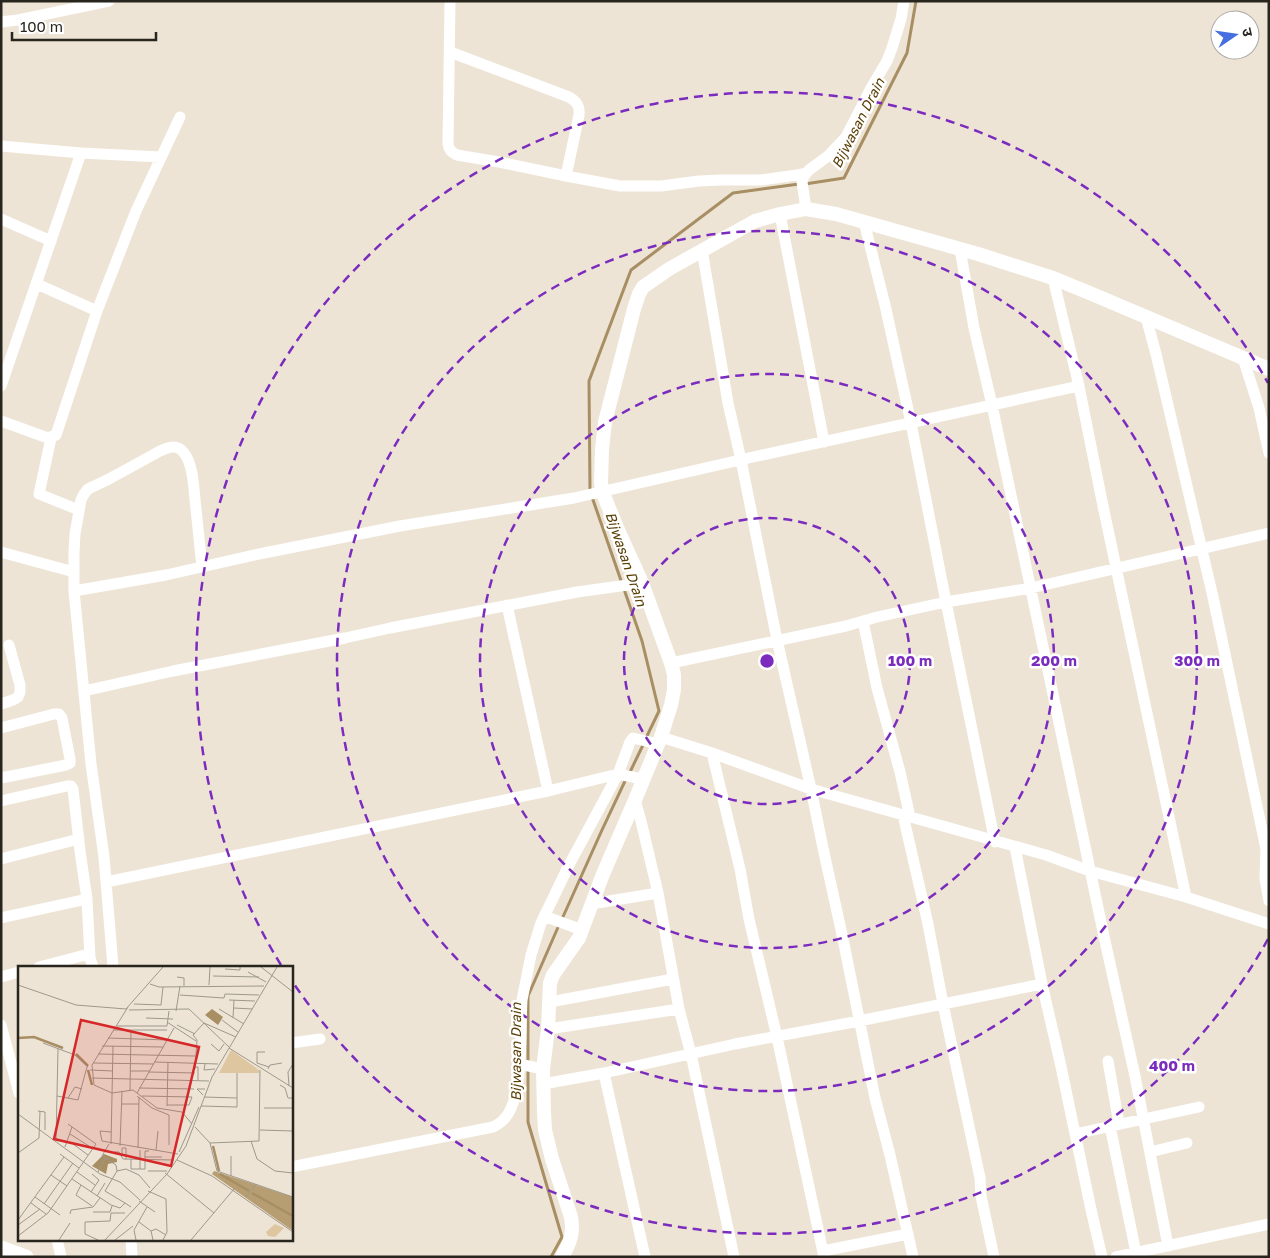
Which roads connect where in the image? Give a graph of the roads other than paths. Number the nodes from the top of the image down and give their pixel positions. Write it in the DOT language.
graph roads {
  1 [pos="109,1"];
  2 [pos="450,1"];
  3 [pos="904,1"];
  4 [pos="1,22"];
  5 [pos="450,52"];
  6 [pos="180,117"];
  7 [pos="1,146"];
  8 [pos="81,153"];
  9 [pos="161,157"];
  10 [pos="566,176"];
  11 [pos="802,177"];
  12 [pos="806,206"];
  13 [pos="780,214"];
  14 [pos="1,219"];
  15 [pos="864,222"];
  16 [pos="51,241"];
  17 [pos="960,249"];
  18 [pos="702,250"];
  19 [pos="1053,278"];
  20 [pos="36,284"];
  21 [pos="97,311"];
  22 [pos="1146,317"];
  23 [pos="1243,358"];
  24 [pos="1269,369"];
  25 [pos="1,386"];
  26 [pos="1079,386"];
  27 [pos="992,405"];
  28 [pos="1,421"];
  29 [pos="911,423"];
  30 [pos="51,438"];
  31 [pos="824,442"];
  32 [pos="1269,452"];
  33 [pos="741,460"];
  34 [pos="598,492"];
  35 [pos="79,510"];
  36 [pos="1269,533"];
  37 [pos="1202,549"];
  38 [pos="1,552"];
  39 [pos="202,567"];
  40 [pos="1116,568"];
  41 [pos="74,572"];
  42 [pos="642,583"];
  43 [pos="1031,588"];
  44 [pos="74,591"];
  45 [pos="946,602"];
  46 [pos="507,605"];
  47 [pos="864,621"];
  48 [pos="777,640"];
  49 [pos="9,645"];
  50 [pos="671,663"];
  51 [pos="84,691"];
  52 [pos="1,704"];
  53 [pos="1,728"];
  54 [pos="657,741"];
  55 [pos="712,753"];
  56 [pos="621,774"];
  57 [pos="1,778"];
  58 [pos="640,780"];
  59 [pos="811,789"];
  60 [pos="548,791"];
  61 [pos="635,800"];
  62 [pos="1,801"];
  63 [pos="906,816"];
  64 [pos="79,840"];
  65 [pos="996,842"];
  66 [pos="1015,847"];
  67 [pos="1,859"];
  68 [pos="1090,872"];
  69 [pos="106,882"];
  70 [pos="658,894"];
  71 [pos="1186,897"];
  72 [pos="87,899"];
  73 [pos="1269,901"];
  74 [pos="591,904"];
  75 [pos="547,917"];
  76 [pos="1,918"];
  77 [pos="1269,924"];
  78 [pos="579,929"];
  79 [pos="91,962"];
  80 [pos="43,966"];
  81 [pos="113,966"];
  82 [pos="18,972"];
  83 [pos="1,977"];
  84 [pos="674,979"];
  85 [pos="1042,984"];
  86 [pos="550,1002"];
  87 [pos="943,1004"];
  88 [pos="680,1009"];
  89 [pos="859,1021"];
  90 [pos="1,1025"];
  91 [pos="548,1030"];
  92 [pos="777,1037"];
  93 [pos="320,1039"];
  94 [pos="292,1044"];
  95 [pos="691,1054"];
  96 [pos="1108,1061"];
  97 [pos="522,1065"];
  98 [pos="540,1068"];
  99 [pos="604,1073"];
  100 [pos="543,1084"];
  101 [pos="18,1088"];
  102 [pos="1199,1107"];
  103 [pos="1144,1119"];
  104 [pos="1115,1125"];
  105 [pos="1075,1134"];
  106 [pos="1187,1143"];
  107 [pos="1150,1152"];
  108 [pos="292,1167"];
  109 [pos="1269,1224"];
  110 [pos="908,1234"];
  111 [pos="56,1240"];
  112 [pos="131,1240"];
  113 [pos="1168,1246"];
  114 [pos="1,1248"];
  115 [pos="1136,1252"];
  116 [pos="824,1254"];
  117 [pos="26,1257"];
  118 [pos="61,1257"];
  119 [pos="132,1257"];
  120 [pos="562,1257"];
  121 [pos="645,1257"];
  122 [pos="734,1257"];
  123 [pos="913,1257"];
  124 [pos="994,1257"];
  125 [pos="1102,1257"];
  126 [pos="1116,1257"];
  1 -- 4 [label="street"];
  2 -- 5 [label="street"];
  3 -- 11 [label="street"];
  5 -- 10 [label="street"];
  5 -- 10 [label="street"];
  6 -- 9 [label="street"];
  7 -- 8 [label="street"];
  8 -- 9 [label="street"];
  8 -- 16 [label="street"];
  9 -- 21 [label="street"];
  10 -- 11 [label="street"];
  11 -- 12 [label="street"];
  12 -- 13 [label="street"];
  12 -- 15 [label="street"];
  13 -- 18 [label="street"];
  13 -- 31 [label="street"];
  14 -- 16 [label="street"];
  15 -- 17 [label="street"];
  15 -- 29 [label="street"];
  16 -- 20 [label="street"];
  17 -- 19 [label="street"];
  17 -- 27 [label="street"];
  18 -- 33 [label="street"];
  18 -- 34 [label="street"];
  19 -- 22 [label="street"];
  19 -- 26 [label="street"];
  20 -- 21 [label="street"];
  20 -- 25 [label="street"];
  21 -- 30 [label="street"];
  22 -- 23 [label="street"];
  22 -- 37 [label="street"];
  23 -- 24 [label="street"];
  23 -- 32 [label="street"];
  26 -- 27 [label="street"];
  26 -- 40 [label="street"];
  27 -- 29 [label="street"];
  27 -- 43 [label="street"];
  28 -- 30 [label="street"];
  29 -- 31 [label="street"];
  29 -- 45 [label="street"];
  30 -- 35 [label="street"];
  31 -- 33 [label="street"];
  33 -- 34 [label="street"];
  33 -- 48 [label="street"];
  34 -- 39 [label="street"];
  34 -- 42 [label="street"];
  35 -- 39 [label="street"];
  35 -- 41 [label="street"];
  36 -- 37 [label="street"];
  37 -- 40 [label="street"];
  37 -- 73 [label="street"];
  38 -- 41 [label="street"];
  39 -- 44 [label="street"];
  40 -- 43 [label="street"];
  40 -- 71 [label="street"];
  41 -- 44 [label="street"];
  42 -- 46 [label="street"];
  42 -- 50 [label="street"];
  43 -- 45 [label="street"];
  43 -- 68 [label="street"];
  44 -- 51 [label="street"];
  45 -- 47 [label="street"];
  45 -- 65 [label="street"];
  46 -- 51 [label="street"];
  46 -- 60 [label="street"];
  47 -- 48 [label="street"];
  47 -- 63 [label="street"];
  48 -- 50 [label="street"];
  48 -- 59 [label="street"];
  49 -- 52 [label="street"];
  50 -- 54 [label="street"];
  51 -- 69 [label="street"];
  53 -- 57 [label="street"];
  54 -- 55 [label="street"];
  54 -- 56 [label="street"];
  54 -- 58 [label="street"];
  55 -- 59 [label="street"];
  55 -- 92 [label="street"];
  56 -- 58 [label="street"];
  56 -- 60 [label="street"];
  56 -- 75 [label="street"];
  58 -- 61 [label="street"];
  59 -- 63 [label="street"];
  59 -- 89 [label="street"];
  60 -- 69 [label="street"];
  61 -- 70 [label="street"];
  61 -- 74 [label="street"];
  62 -- 64 [label="street"];
  63 -- 65 [label="street"];
  63 -- 87 [label="street"];
  64 -- 67 [label="street"];
  64 -- 72 [label="street"];
  65 -- 66 [label="street"];
  66 -- 68 [label="street"];
  66 -- 85 [label="street"];
  68 -- 71 [label="street"];
  68 -- 103 [label="street"];
  69 -- 81 [label="street"];
  70 -- 74 [label="street"];
  70 -- 84 [label="street"];
  71 -- 77 [label="street"];
  72 -- 76 [label="street"];
  72 -- 79 [label="street"];
  74 -- 78 [label="street"];
  75 -- 78 [label="street"];
  75 -- 97 [label="street"];
  78 -- 86 [label="street"];
  79 -- 80 [label="street"];
  82 -- 83 [label="street"];
  84 -- 86 [label="street"];
  84 -- 88 [label="street"];
  85 -- 87 [label="street"];
  85 -- 105 [label="street"];
  86 -- 91 [label="street"];
  87 -- 89 [label="street"];
  87 -- 124 [label="street"];
  88 -- 91 [label="street"];
  88 -- 95 [label="street"];
  89 -- 92 [label="street"];
  89 -- 110 [label="street"];
  90 -- 101 [label="street"];
  91 -- 98 [label="street"];
  92 -- 95 [label="street"];
  92 -- 116 [label="street"];
  93 -- 94 [label="street"];
  95 -- 99 [label="street"];
  95 -- 122 [label="street"];
  96 -- 104 [label="street"];
  97 -- 98 [label="street"];
  97 -- 108 [label="street"];
  98 -- 100 [label="street"];
  99 -- 100 [label="street"];
  99 -- 121 [label="street"];
  100 -- 120 [label="street"];
  102 -- 103 [label="street"];
  103 -- 104 [label="street"];
  103 -- 107 [label="street"];
  104 -- 105 [label="street"];
  104 -- 115 [label="street"];
  105 -- 125 [label="street"];
  106 -- 107 [label="street"];
  107 -- 113 [label="street"];
  109 -- 113 [label="street"];
  110 -- 116 [label="street"];
  110 -- 123 [label="street"];
  111 -- 118 [label="street"];
  112 -- 119 [label="street"];
  113 -- 115 [label="street"];
  114 -- 117 [label="main road"];
  115 -- 126 [label="street"];
}
